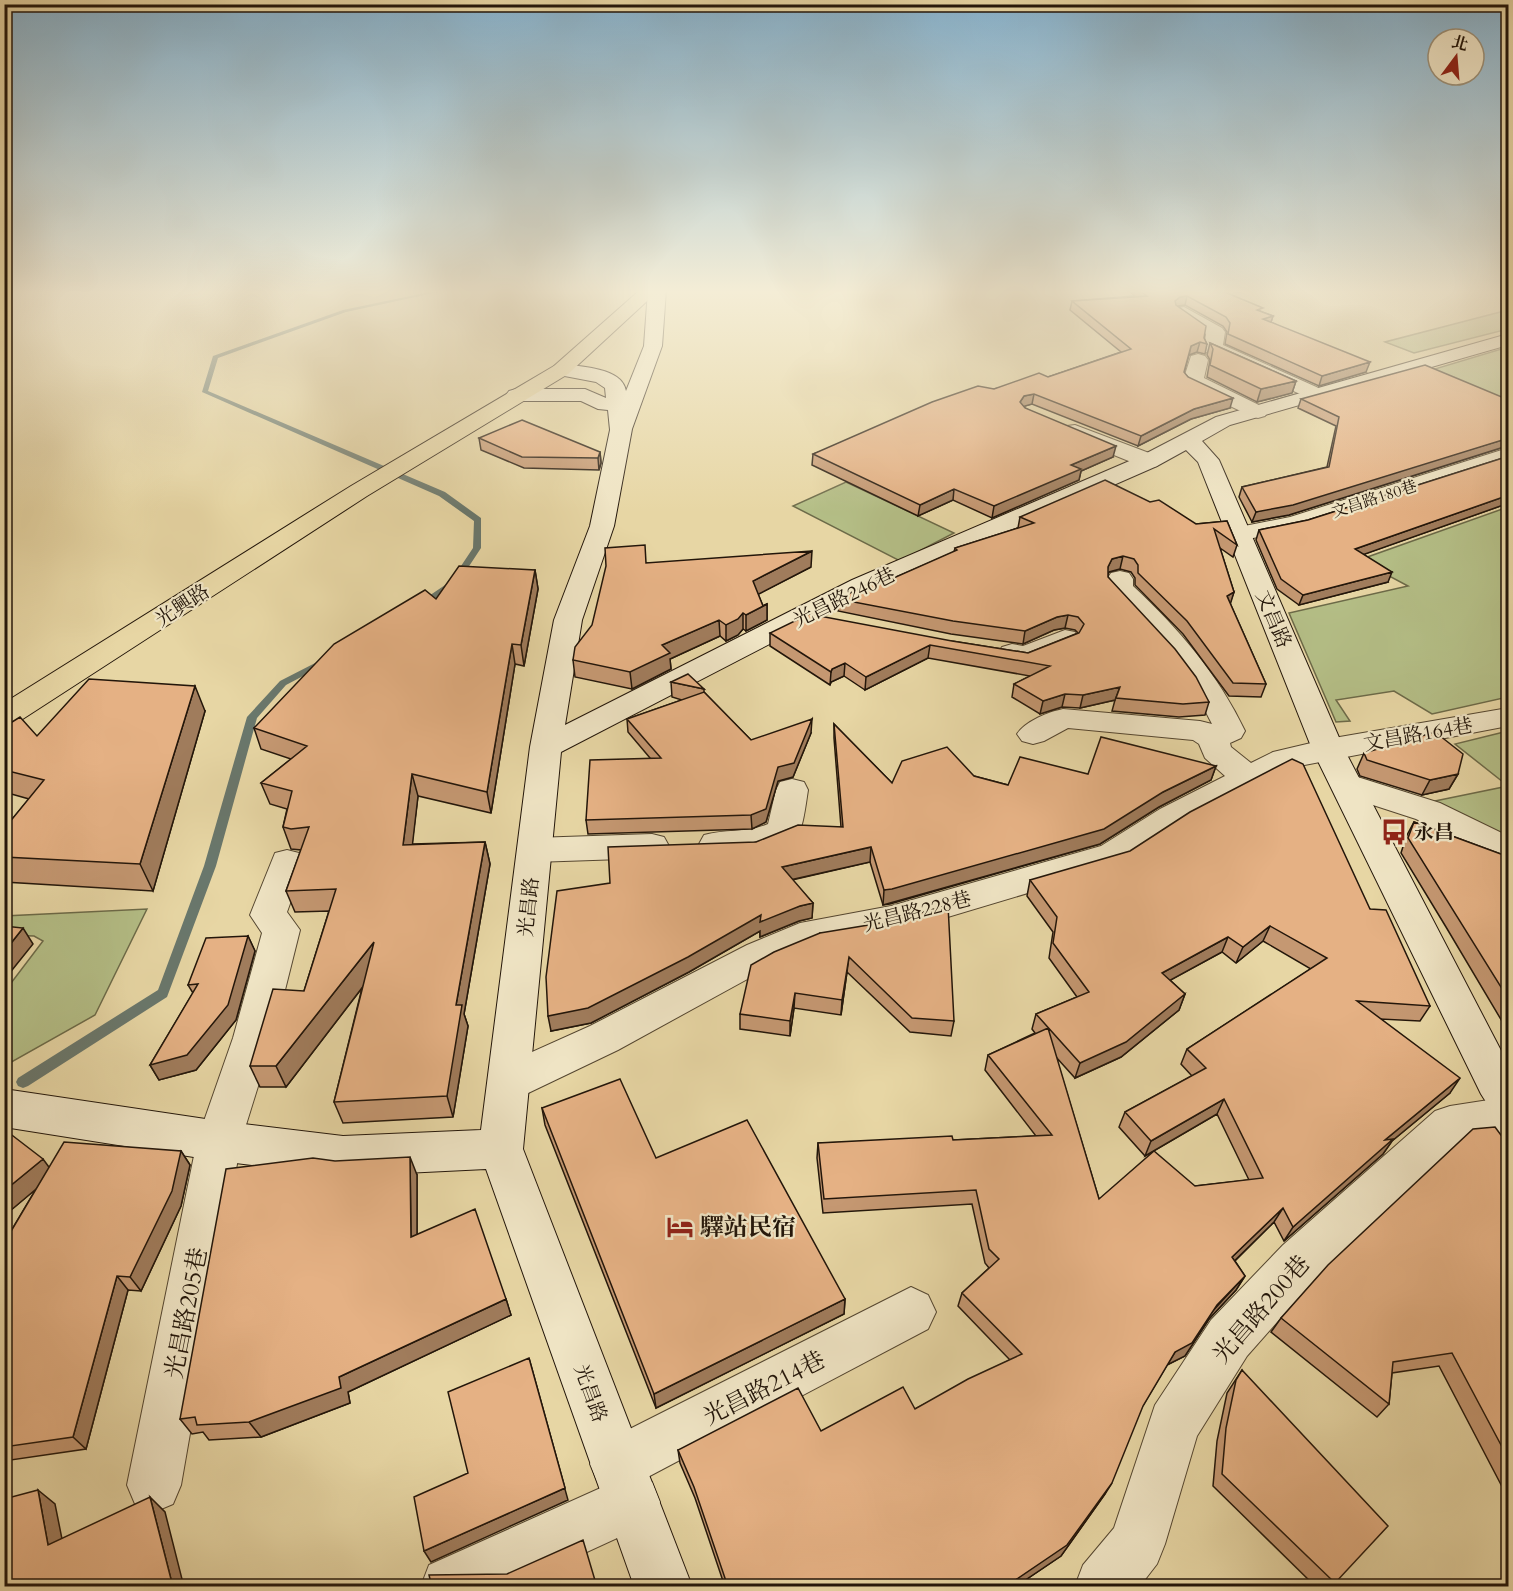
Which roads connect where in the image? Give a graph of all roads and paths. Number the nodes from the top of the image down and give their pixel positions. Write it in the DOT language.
graph roads {
  1 [pos="567,364"];
  2 [pos="646,364"];
  3 [pos="1197,364"];
  4 [pos="1249,364"];
  5 [pos="1420,364"];
  6 [pos="561,370"];
  7 [pos="1316,394"];
  8 [pos="516,395"];
  9 [pos="1258,412"];
  10 [pos="1053,422"];
  11 [pos="621,430"];
  12 [pos="1189,441"];
  13 [pos="1509,455"];
  14 [pos="1149,461"];
  15 [pos="1238,534"];
  16 [pos="1120,579"];
  17 [pos="804,615"];
  18 [pos="849,624"];
  19 [pos="1065,638"];
  20 [pos="983,649"];
  21 [pos="4,717"];
  22 [pos="1509,717"];
  23 [pos="1033,735"];
  24 [pos="1214,739"];
  25 [pos="546,747"];
  26 [pos="1328,749"];
  27 [pos="1247,777"];
  28 [pos="1348,785"];
  29 [pos="792,790"];
  30 [pos="534,850"];
  31 [pos="1509,850"];
  32 [pos="287,862"];
  33 [pos="509,1082"];
  34 [pos="1509,1100"];
  35 [pos="4,1108"];
  36 [pos="1509,1116"];
  37 [pos="219,1141"];
  38 [pos="501,1149"];
  39 [pos="911,1312"];
  40 [pos="625,1483"];
  41 [pos="154,1485"];
  42 [pos="450,1587"];
  43 [pos="663,1587"];
  44 [pos="1104,1587"];
  1 -- 6 [label="main road"];
  2 -- 11 [label="street"];
  3 -- 9 [label="street"];
  4 -- 7 [label="street"];
  5 -- 7 [label="street"];
  6 -- 8 [label="main road"];
  6 -- 11 [label="street, 光昌路"];
  7 -- 9 [label="street"];
  8 -- 11 [label="street"];
  8 -- 21 [label="main road, 光興路"];
  9 -- 12 [label="street"];
  10 -- 14 [label="street"];
  11 -- 25 [label="street, 光昌路"];
  12 -- 14 [label="street, 光昌路246巷"];
  12 -- 15 [label="street, 文昌路"];
  13 -- 15 [label="street, 文昌路180巷"];
  14 -- 17 [label="street, 光昌路246巷"];
  15 -- 26 [label="street, 文昌路"];
  16 -- 24 [label="street"];
  17 -- 18 [label="street"];
  17 -- 25 [label="street, 光昌路246巷"];
  19 -- 20 [label="street"];
  22 -- 26 [label="street, 文昌路164巷"];
  23 -- 24 [label="street"];
  24 -- 27 [label="street"];
  25 -- 30 [label="street, 光昌路"];
  26 -- 27 [label="street, 光昌路228巷"];
  26 -- 28 [label="street, 文昌路"];
  27 -- 33 [label="street, 光昌路228巷"];
  28 -- 31 [label="street"];
  28 -- 34 [label="street, 文昌路"];
  29 -- 30 [label="street"];
  30 -- 33 [label="street, 光昌路"];
  32 -- 37 [label="street, 光昌路205巷"];
  33 -- 38 [label="street, 光昌路"];
  35 -- 37 [label="street"];
  36 -- 44 [label="street, 光昌路200巷"];
  37 -- 38 [label="street"];
  37 -- 41 [label="street, 光昌路205巷"];
  38 -- 40 [label="street, 光昌路"];
  39 -- 40 [label="street, 光昌路214巷"];
  40 -- 42 [label="street, 光昌路214巷"];
  40 -- 43 [label="street, 光昌路"];
}
